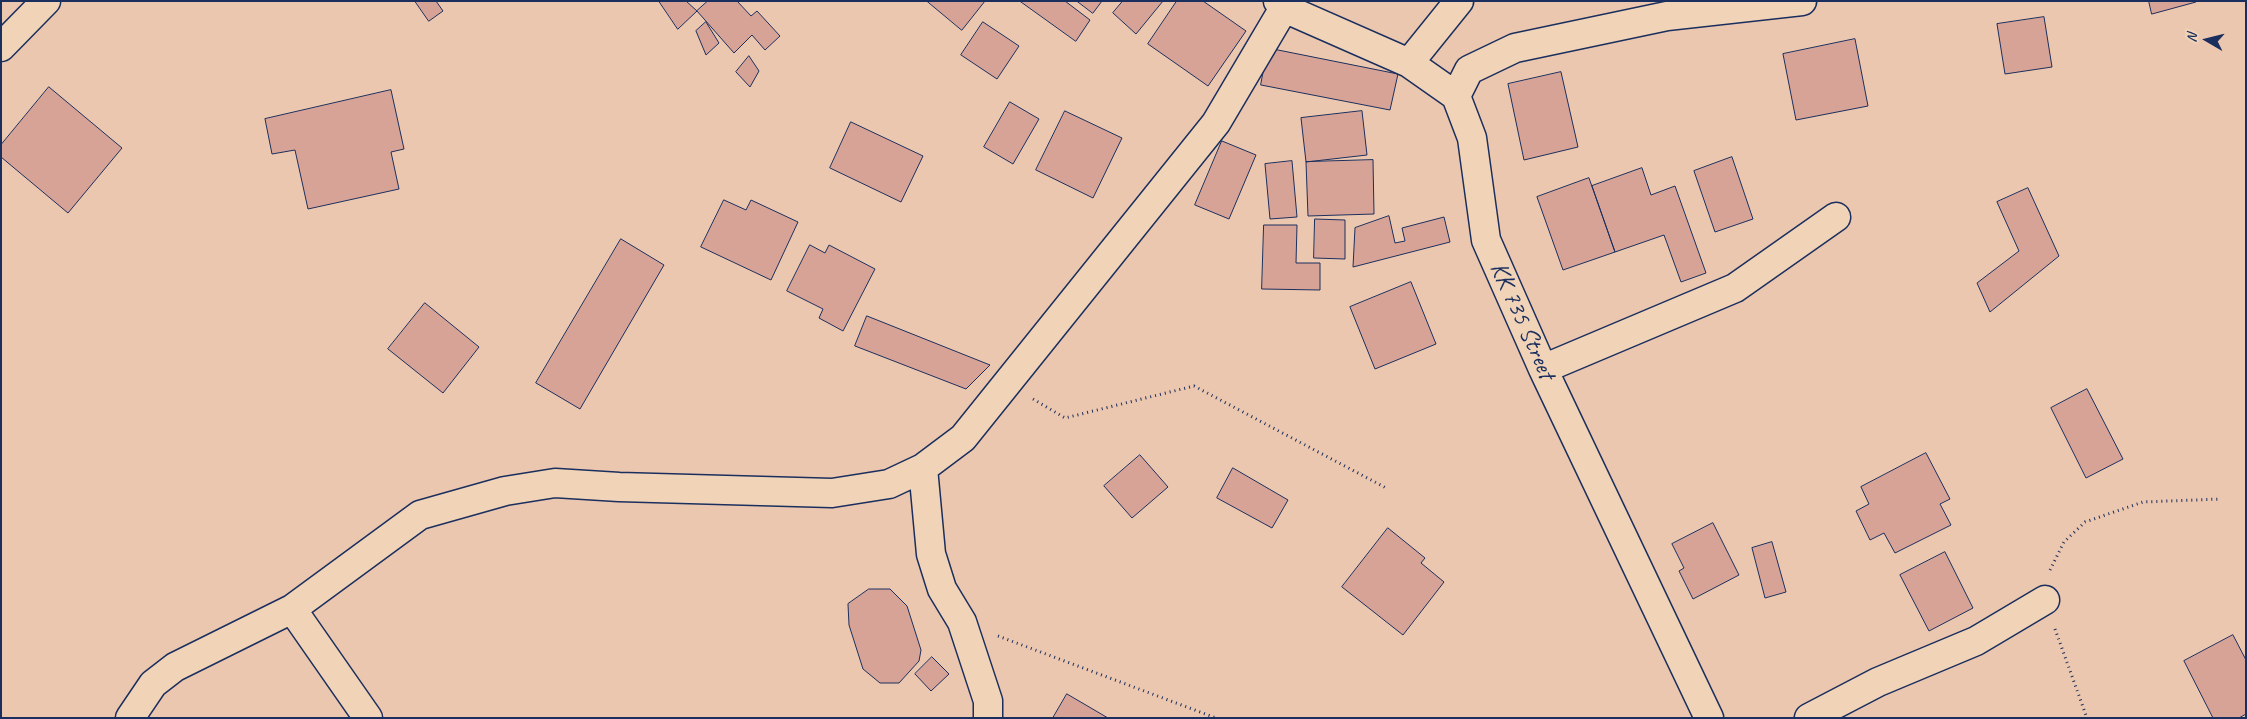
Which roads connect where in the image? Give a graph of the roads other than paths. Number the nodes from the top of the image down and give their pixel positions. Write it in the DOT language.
graph roads {
  1 [pos="46,1"];
  2 [pos="1459,1"];
  3 [pos="1802,1"];
  4 [pos="1281,5"];
  5 [pos="1,47"];
  6 [pos="1409,63"];
  7 [pos="1456,96"];
  8 [pos="1836,217"];
  9 [pos="1543,369"];
  10 [pos="924,468"];
  11 [pos="2045,600"];
  12 [pos="292,610"];
  13 [pos="130,718"];
  14 [pos="368,718"];
  15 [pos="988,718"];
  16 [pos="1709,718"];
  17 [pos="1810,718"];
  1 -- 5 [label="street"];
  2 -- 6 [label="street"];
  3 -- 7 [label="street"];
  4 -- 6 [label="street"];
  4 -- 10 [label="street"];
  6 -- 7 [label="street"];
  7 -- 9 [label="street, KK 735 Street"];
  8 -- 9 [label="street"];
  9 -- 16 [label="street, KK 735 Street"];
  10 -- 12 [label="street"];
  10 -- 15 [label="street"];
  11 -- 17 [label="street"];
  12 -- 13 [label="street"];
  12 -- 14 [label="street"];
}
